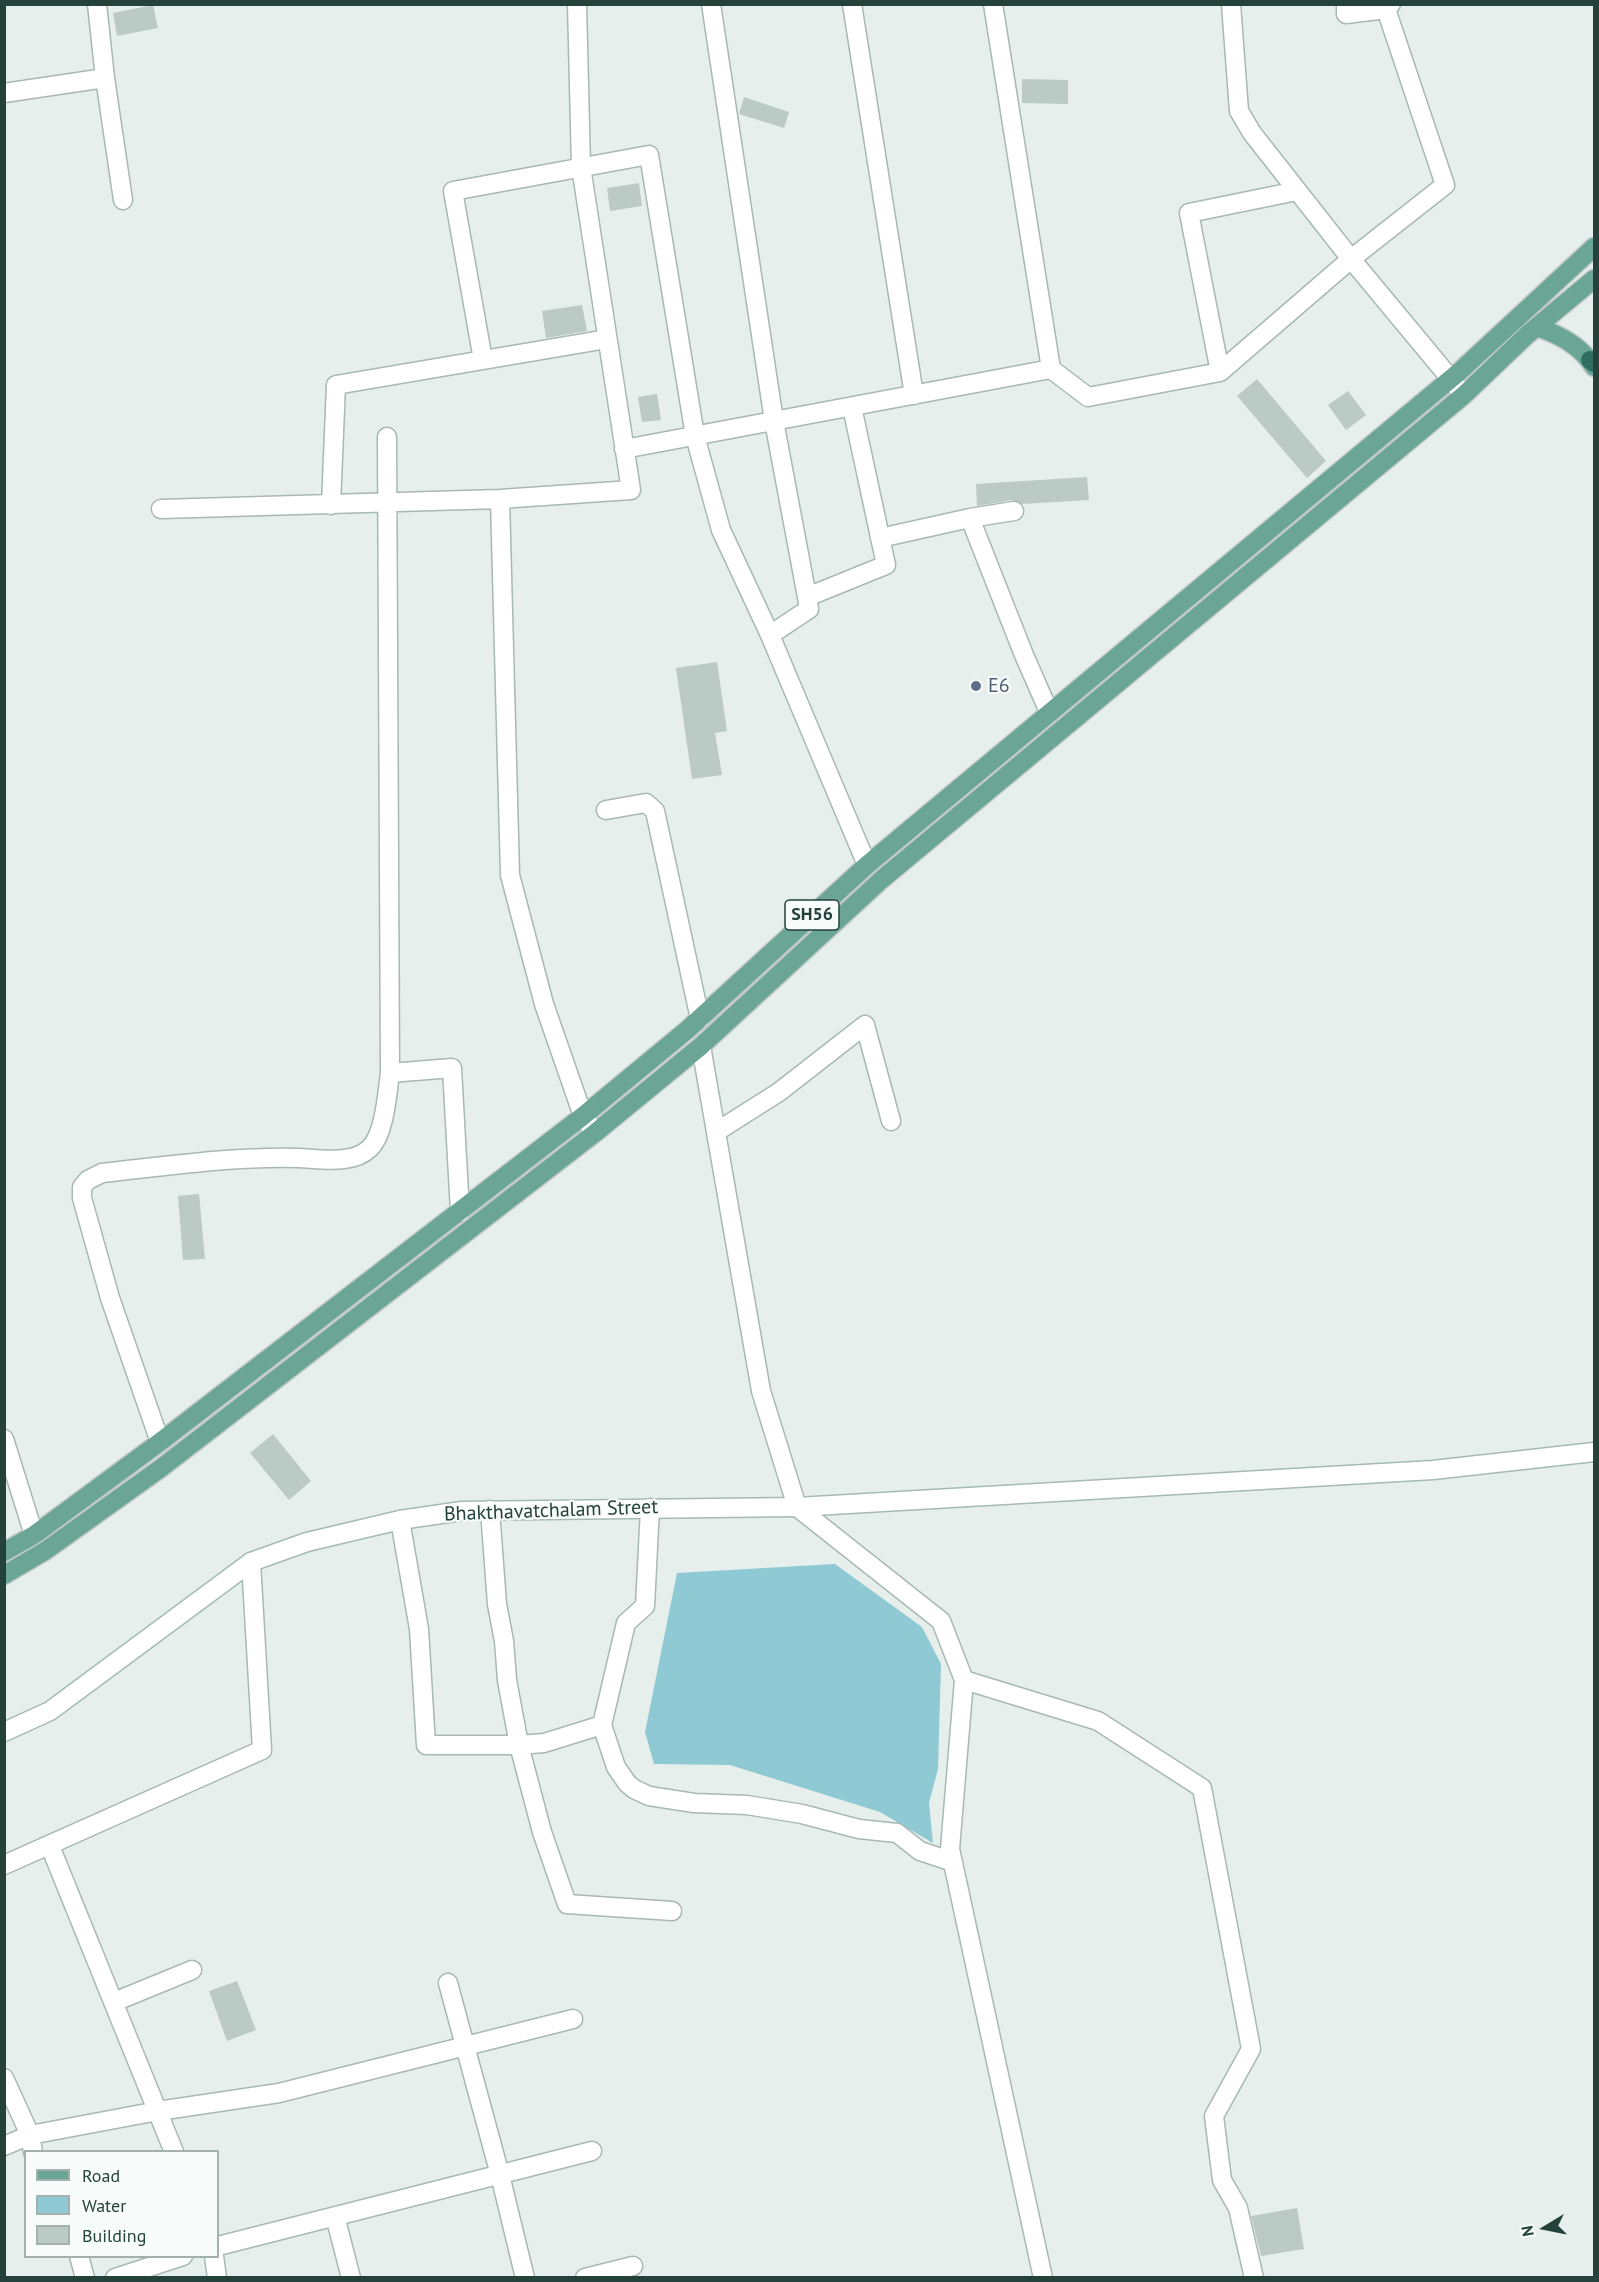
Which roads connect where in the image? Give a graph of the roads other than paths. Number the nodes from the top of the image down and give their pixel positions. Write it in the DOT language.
graph roads {
  1 [pos="97,4"];
  2 [pos="577,4"];
  3 [pos="711,4"];
  4 [pos="852,4"];
  5 [pos="993,4"];
  6 [pos="1231,4"];
  7 [pos="1346,4"];
  8 [pos="1389,7"];
  9 [pos="105,78"];
  10 [pos="4,93"];
  11 [pos="581,167"];
  12 [pos="1297,191"];
  13 [pos="123,200"];
  14 [pos="1594,247"];
  15 [pos="1351,259"];
  16 [pos="1594,279"];
  17 [pos="1537,327"];
  18 [pos="608,339"];
  19 [pos="483,360"];
  20 [pos="1593,363"];
  21 [pos="1051,369"];
  22 [pos="1220,372"];
  23 [pos="1451,379"];
  24 [pos="914,395"];
  25 [pos="1464,395"];
  26 [pos="852,406"];
  27 [pos="774,421"];
  28 [pos="695,436"];
  29 [pos="387,437"];
  30 [pos="624,449"];
  31 [pos="500,499"];
  32 [pos="387,504"];
  33 [pos="331,505"];
  34 [pos="160,509"];
  35 [pos="1014,511"];
  36 [pos="970,518"];
  37 [pos="880,538"];
  38 [pos="807,597"];
  39 [pos="770,636"];
  40 [pos="1049,712"];
  41 [pos="606,810"];
  42 [pos="867,865"];
  43 [pos="700,1019"];
  44 [pos="701,1046"];
  45 [pos="390,1073"];
  46 [pos="583,1116"];
  47 [pos="891,1121"];
  48 [pos="716,1132"];
  49 [pos="595,1133"];
  50 [pos="460,1212"];
  51 [pos="4,1439"];
  52 [pos="160,1442"];
  53 [pos="1594,1452"];
  54 [pos="797,1507"];
  55 [pos="650,1508"];
  56 [pos="490,1510"];
  57 [pos="400,1520"];
  58 [pos="34,1534"];
  59 [pos="4,1552"];
  60 [pos="251,1562"];
  61 [pos="4,1575"];
  62 [pos="964,1680"];
  63 [pos="602,1725"];
  64 [pos="4,1732"];
  65 [pos="519,1745"];
  66 [pos="50,1846"];
  67 [pos="953,1862"];
  68 [pos="4,1865"];
  69 [pos="672,1911"];
  70 [pos="192,1970"];
  71 [pos="448,1983"];
  72 [pos="114,2002"];
  73 [pos="573,2019"];
  74 [pos="465,2047"];
  75 [pos="4,2078"];
  76 [pos="158,2111"];
  77 [pos="32,2143"];
  78 [pos="4,2146"];
  79 [pos="174,2150"];
  80 [pos="592,2151"];
  81 [pos="500,2175"];
  82 [pos="335,2216"];
  83 [pos="219,2246"];
  84 [pos="80,2258"];
  85 [pos="177,2258"];
  86 [pos="214,2258"];
  87 [pos="633,2266"];
  88 [pos="85,2277"];
  89 [pos="115,2277"];
  90 [pos="217,2277"];
  91 [pos="351,2277"];
  92 [pos="525,2277"];
  93 [pos="585,2277"];
  94 [pos="1042,2277"];
  95 [pos="1254,2277"];
  1 -- 9 [label="street"];
  2 -- 11 [label="street"];
  3 -- 27 [label="street"];
  4 -- 24 [label="street"];
  5 -- 21 [label="street"];
  6 -- 12 [label="street"];
  7 -- 8 [label="street"];
  8 -- 15 [label="street"];
  9 -- 10 [label="street"];
  9 -- 13 [label="street"];
  11 -- 18 [label="street"];
  11 -- 19 [label="street"];
  11 -- 28 [label="street"];
  12 -- 15 [label="street"];
  12 -- 22 [label="street"];
  14 -- 23 [label="main road, SH56"];
  15 -- 22 [label="street"];
  15 -- 23 [label="street"];
  16 -- 17 [label="main road, SH56"];
  17 -- 20 [label="main road"];
  17 -- 25 [label="main road, SH56"];
  18 -- 19 [label="street"];
  18 -- 30 [label="street"];
  19 -- 33 [label="street"];
  21 -- 22 [label="street"];
  21 -- 24 [label="street"];
  23 -- 25 [label="street"];
  23 -- 40 [label="main road, SH56"];
  24 -- 26 [label="street"];
  25 -- 44 [label="main road, SH56"];
  26 -- 27 [label="street"];
  26 -- 37 [label="street"];
  27 -- 28 [label="street"];
  27 -- 38 [label="street"];
  28 -- 30 [label="street"];
  28 -- 39 [label="street"];
  29 -- 32 [label="street"];
  30 -- 31 [label="street"];
  31 -- 32 [label="street"];
  31 -- 46 [label="street"];
  32 -- 33 [label="street"];
  32 -- 45 [label="street"];
  33 -- 34 [label="street"];
  35 -- 36 [label="street"];
  36 -- 37 [label="street"];
  36 -- 40 [label="street"];
  37 -- 38 [label="street"];
  38 -- 39 [label="street"];
  39 -- 42 [label="street"];
  40 -- 42 [label="main road, SH56"];
  41 -- 43 [label="street"];
  42 -- 43 [label="main road, SH56"];
  43 -- 46 [label="main road, SH56"];
  44 -- 48 [label="street"];
  44 -- 49 [label="main road, SH56"];
  45 -- 50 [label="street"];
  45 -- 52 [label="street"];
  46 -- 49 [label="street"];
  46 -- 50 [label="main road, SH56"];
  47 -- 48 [label="street"];
  48 -- 54 [label="street"];
  49 -- 61 [label="main road, SH56"];
  50 -- 52 [label="main road, SH56"];
  51 -- 58 [label="street"];
  52 -- 58 [label="main road, SH56"];
  53 -- 54 [label="street, Bhakthavatchalam Street"];
  54 -- 55 [label="street, Bhakthavatchalam Street"];
  54 -- 62 [label="street"];
  55 -- 56 [label="street, Bhakthavatchalam Street"];
  55 -- 63 [label="street"];
  56 -- 57 [label="street, Bhakthavatchalam Street"];
  56 -- 65 [label="street"];
  57 -- 60 [label="street, Bhakthavatchalam Street"];
  57 -- 65 [label="street"];
  58 -- 59 [label="main road, SH56"];
  60 -- 64 [label="street, Bhakthavatchalam Street"];
  60 -- 66 [label="street"];
  62 -- 67 [label="street"];
  62 -- 95 [label="street"];
  63 -- 65 [label="street"];
  63 -- 67 [label="street"];
  65 -- 69 [label="street"];
  66 -- 68 [label="street"];
  66 -- 72 [label="street"];
  67 -- 94 [label="street"];
  70 -- 72 [label="street"];
  71 -- 74 [label="street"];
  72 -- 76 [label="street"];
  73 -- 74 [label="street"];
  74 -- 76 [label="street"];
  74 -- 81 [label="street"];
  75 -- 77 [label="street"];
  76 -- 77 [label="street"];
  76 -- 79 [label="street"];
  77 -- 78 [label="street"];
  80 -- 81 [label="street"];
  81 -- 82 [label="street"];
  81 -- 92 [label="street"];
  82 -- 83 [label="street"];
  82 -- 91 [label="street"];
  84 -- 88 [label="street"];
  85 -- 89 [label="street"];
  86 -- 90 [label="street"];
  87 -- 93 [label="street"];
}
